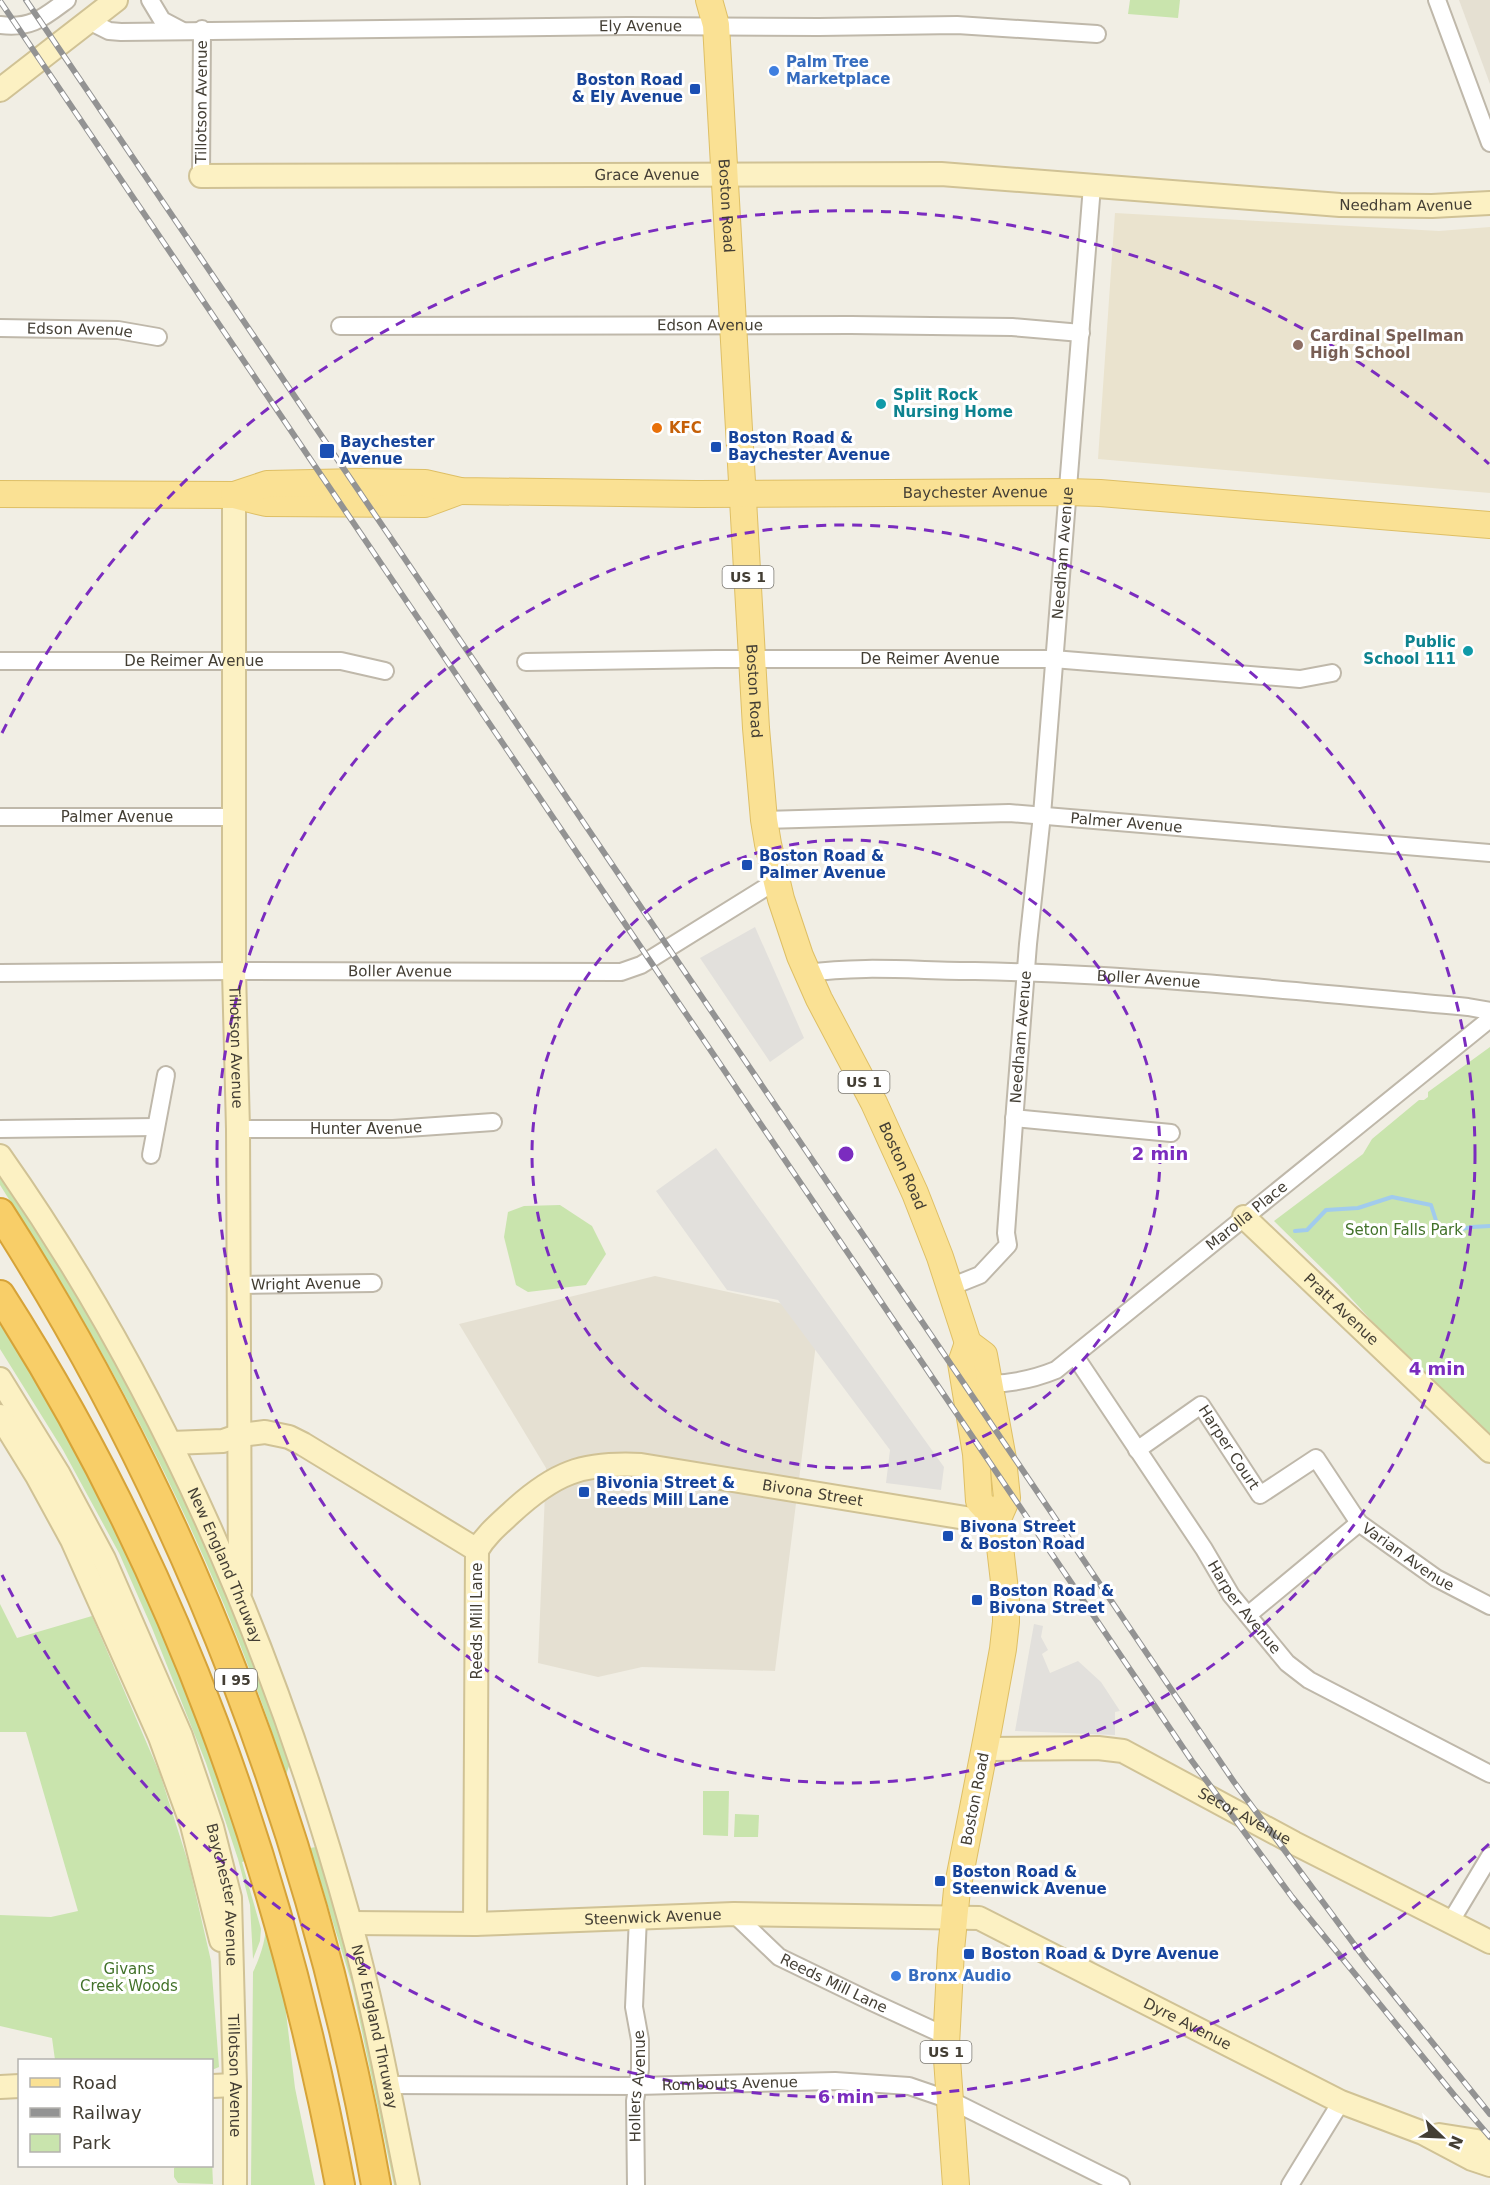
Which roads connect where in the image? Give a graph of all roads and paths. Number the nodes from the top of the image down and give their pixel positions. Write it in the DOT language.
graph roads {
  1 [pos="67,0"];
  2 [pos="116,0"];
  3 [pos="150,0"];
  4 [pos="709,0"];
  5 [pos="1437,0"];
  6 [pos="89,21"];
  7 [pos="0,25"];
  8 [pos="716,25"];
  9 [pos="202,29"];
  10 [pos="182,31"];
  11 [pos="1097,34"];
  12 [pos="1,87"];
  13 [pos="1490,143"];
  14 [pos="724,175"];
  15 [pos="201,176"];
  16 [pos="1092,186"];
  17 [pos="1490,203"];
  18 [pos="733,325"];
  19 [pos="340,326"];
  20 [pos="0,328"];
  21 [pos="1081,333"];
  22 [pos="158,337"];
  23 [pos="1068,492"];
  24 [pos="742,494"];
  25 [pos="0,495"];
  26 [pos="234,495"];
  27 [pos="1490,525"];
  28 [pos="1053,659"];
  29 [pos="753,660"];
  30 [pos="0,661"];
  31 [pos="233,662"];
  32 [pos="526,663"];
  33 [pos="385,671"];
  34 [pos="1332,674"];
  35 [pos="1042,814"];
  36 [pos="0,817"];
  37 [pos="234,818"];
  38 [pos="764,820"];
  39 [pos="1490,853"];
  40 [pos="776,881"];
  41 [pos="234,971"];
  42 [pos="1026,972"];
  43 [pos="0,973"];
  44 [pos="807,973"];
  45 [pos="1490,1011"];
  46 [pos="1490,1019"];
  47 [pos="166,1075"];
  48 [pos="1014,1118"];
  49 [pos="493,1122"];
  50 [pos="156,1126"];
  51 [pos="0,1129"];
  52 [pos="238,1129"];
  53 [pos="1171,1133"];
  54 [pos="151,1155"];
  55 [pos="0,1156"];
  56 [pos="0,1213"];
  57 [pos="1244,1217"];
  58 [pos="373,1283"];
  59 [pos="238,1285"];
  60 [pos="950,1287"];
  61 [pos="0,1295"];
  62 [pos="969,1343"];
  63 [pos="1075,1356"];
  64 [pos="991,1384"];
  65 [pos="2,1392"];
  66 [pos="0,1416"];
  67 [pos="240,1435"];
  68 [pos="171,1443"];
  69 [pos="1137,1450"];
  70 [pos="1490,1452"];
  71 [pos="997,1521"];
  72 [pos="1359,1523"];
  73 [pos="477,1550"];
  74 [pos="240,1600"];
  75 [pos="1490,1606"];
  76 [pos="1248,1615"];
  77 [pos="985,1749"];
  78 [pos="1490,1774"];
  79 [pos="1490,1856"];
  80 [pos="734,1914"];
  81 [pos="638,1917"];
  82 [pos="955,1919"];
  83 [pos="1451,1922"];
  84 [pos="351,1923"];
  85 [pos="475,1924"];
  86 [pos="1490,1942"];
  87 [pos="230,1967"];
  88 [pos="946,2036"];
  89 [pos="235,2085"];
  90 [pos="388,2085"];
  91 [pos="18,2086"];
  92 [pos="213,2086"];
  93 [pos="637,2086"];
  94 [pos="0,2087"];
  95 [pos="950,2100"];
  96 [pos="1341,2102"];
  97 [pos="1423,2133"];
  98 [pos="1490,2145"];
  99 [pos="1490,2165"];
  100 [pos="235,2185"];
  101 [pos="340,2185"];
  102 [pos="376,2185"];
  103 [pos="408,2185"];
  104 [pos="636,2185"];
  105 [pos="956,2185"];
  106 [pos="1121,2185"];
  107 [pos="1290,2185"];
  1 -- 7 [label="street"];
  2 -- 6 [label="street"];
  3 -- 10 [label="street"];
  4 -- 8 [label="main road, Boston Road / US 1"];
  5 -- 13 [label="street"];
  6 -- 10 [label="street, Ely Avenue"];
  6 -- 12 [label="street"];
  8 -- 9 [label="street, Ely Avenue"];
  8 -- 11 [label="street, Ely Avenue"];
  8 -- 14 [label="main road, Boston Road / US 1"];
  9 -- 10 [label="street, Ely Avenue"];
  9 -- 15 [label="street, Tillotson Avenue"];
  14 -- 15 [label="street, Grace Avenue"];
  14 -- 16 [label="street, Grace Avenue"];
  14 -- 18 [label="main road, Boston Road / US 1"];
  16 -- 17 [label="street, Needham Avenue"];
  16 -- 21 [label="street, Needham Avenue"];
  18 -- 19 [label="street, Edson Avenue"];
  18 -- 21 [label="street, Edson Avenue"];
  18 -- 24 [label="main road, Boston Road / US 1"];
  20 -- 22 [label="street, Edson Avenue"];
  21 -- 23 [label="street, Needham Avenue"];
  23 -- 24 [label="main road, Baychester Avenue"];
  23 -- 27 [label="main road, Baychester Avenue"];
  23 -- 28 [label="street, Needham Avenue"];
  24 -- 26 [label="main road, Baychester Avenue"];
  24 -- 29 [label="main road, Boston Road / US 1"];
  25 -- 26 [label="main road, Baychester Avenue"];
  26 -- 31 [label="street, Tillotson Avenue"];
  28 -- 29 [label="street, De Reimer Avenue"];
  28 -- 34 [label="street, De Reimer Avenue"];
  28 -- 35 [label="street, Needham Avenue"];
  29 -- 32 [label="street, De Reimer Avenue"];
  29 -- 38 [label="main road, Boston Road / US 1"];
  30 -- 31 [label="street, De Reimer Avenue"];
  31 -- 33 [label="street, De Reimer Avenue"];
  31 -- 37 [label="street, Tillotson Avenue"];
  35 -- 38 [label="street, Palmer Avenue"];
  35 -- 39 [label="street, Palmer Avenue"];
  35 -- 42 [label="street, Needham Avenue"];
  36 -- 37 [label="street, Palmer Avenue"];
  37 -- 41 [label="street, Tillotson Avenue"];
  38 -- 40 [label="main road, Boston Road / US 1"];
  40 -- 41 [label="street, Boller Avenue"];
  40 -- 44 [label="main road, Boston Road / US 1"];
  41 -- 43 [label="street, Boller Avenue"];
  41 -- 52 [label="street, Tillotson Avenue"];
  42 -- 44 [label="street, Boller Avenue"];
  42 -- 45 [label="street, Boller Avenue"];
  42 -- 48 [label="street, Needham Avenue"];
  44 -- 60 [label="main road, Boston Road / US 1"];
  46 -- 57 [label="street, Marolla Place"];
  47 -- 50 [label="street"];
  48 -- 53 [label="street"];
  48 -- 60 [label="street, Needham Avenue"];
  49 -- 52 [label="street, Hunter Avenue"];
  50 -- 51 [label="street"];
  50 -- 54 [label="street"];
  52 -- 59 [label="street, Tillotson Avenue"];
  55 -- 68 [label="street, New England Thruway"];
  56 -- 102 [label="highway, New England Thruway / I 95"];
  57 -- 63 [label="street, Marolla Place"];
  57 -- 70 [label="street, Pratt Avenue"];
  58 -- 59 [label="street, Wright Avenue"];
  59 -- 67 [label="street, Tillotson Avenue"];
  60 -- 62 [label="main road, Boston Road / US 1"];
  61 -- 101 [label="highway, I 95"];
  62 -- 64 [label="main road, Boston Road / US 1"];
  62 -- 71 [label="main road, Boston Road / US 1"];
  63 -- 64 [label="street, Marolla Place"];
  63 -- 69 [label="street, Harper Avenue"];
  64 -- 71 [label="main road, Boston Road / US 1"];
  65 -- 87 [label="street, Baychester Avenue"];
  66 -- 87 [label="street, Baychester Avenue"];
  67 -- 68 [label="street, Reeds Mill Lane"];
  67 -- 73 [label="street, Reeds Mill Lane"];
  67 -- 74 [label="street, Tillotson Avenue"];
  68 -- 74 [label="street, New England Thruway"];
  69 -- 72 [label="street, Harper Court"];
  69 -- 76 [label="street, Harper Avenue"];
  71 -- 73 [label="street, Bivona Street"];
  71 -- 77 [label="main road, Boston Road / US 1"];
  72 -- 75 [label="street, Varian Avenue"];
  72 -- 76 [label="street, Varian Avenue"];
  73 -- 85 [label="street, Reeds Mill Lane"];
  74 -- 84 [label="street, New England Thruway"];
  76 -- 78 [label="street, Harper Avenue"];
  77 -- 82 [label="main road, Boston Road / US 1"];
  77 -- 83 [label="street, Secor Avenue"];
  79 -- 83 [label="street"];
  80 -- 81 [label="street, Steenwick Avenue"];
  80 -- 82 [label="street, Steenwick Avenue"];
  80 -- 88 [label="street, Reeds Mill Lane"];
  81 -- 85 [label="street, Steenwick Avenue"];
  81 -- 93 [label="street, Hollers Avenue"];
  82 -- 88 [label="main road, Boston Road / US 1"];
  82 -- 96 [label="street, Dyre Avenue"];
  83 -- 86 [label="street, Secor Avenue"];
  84 -- 85 [label="street, Steenwick Avenue"];
  84 -- 90 [label="street, New England Thruway"];
  87 -- 89 [label="street, Tillotson Avenue"];
  88 -- 95 [label="main road, Boston Road / US 1"];
  89 -- 92 [label="street"];
  89 -- 100 [label="street, Tillotson Avenue"];
  90 -- 93 [label="street, Rombouts Avenue"];
  90 -- 103 [label="street, New England Thruway"];
  91 -- 94 [label="street"];
  93 -- 95 [label="street, Rombouts Avenue"];
  93 -- 104 [label="street, Hollers Avenue"];
  95 -- 105 [label="main road, Boston Road / US 1"];
  95 -- 106 [label="street, Rombouts Avenue"];
  96 -- 97 [label="street, Dyre Avenue"];
  96 -- 107 [label="street"];
  97 -- 98 [label="street, Dyre Avenue"];
  97 -- 99 [label="street, Dyre Avenue"];
}
